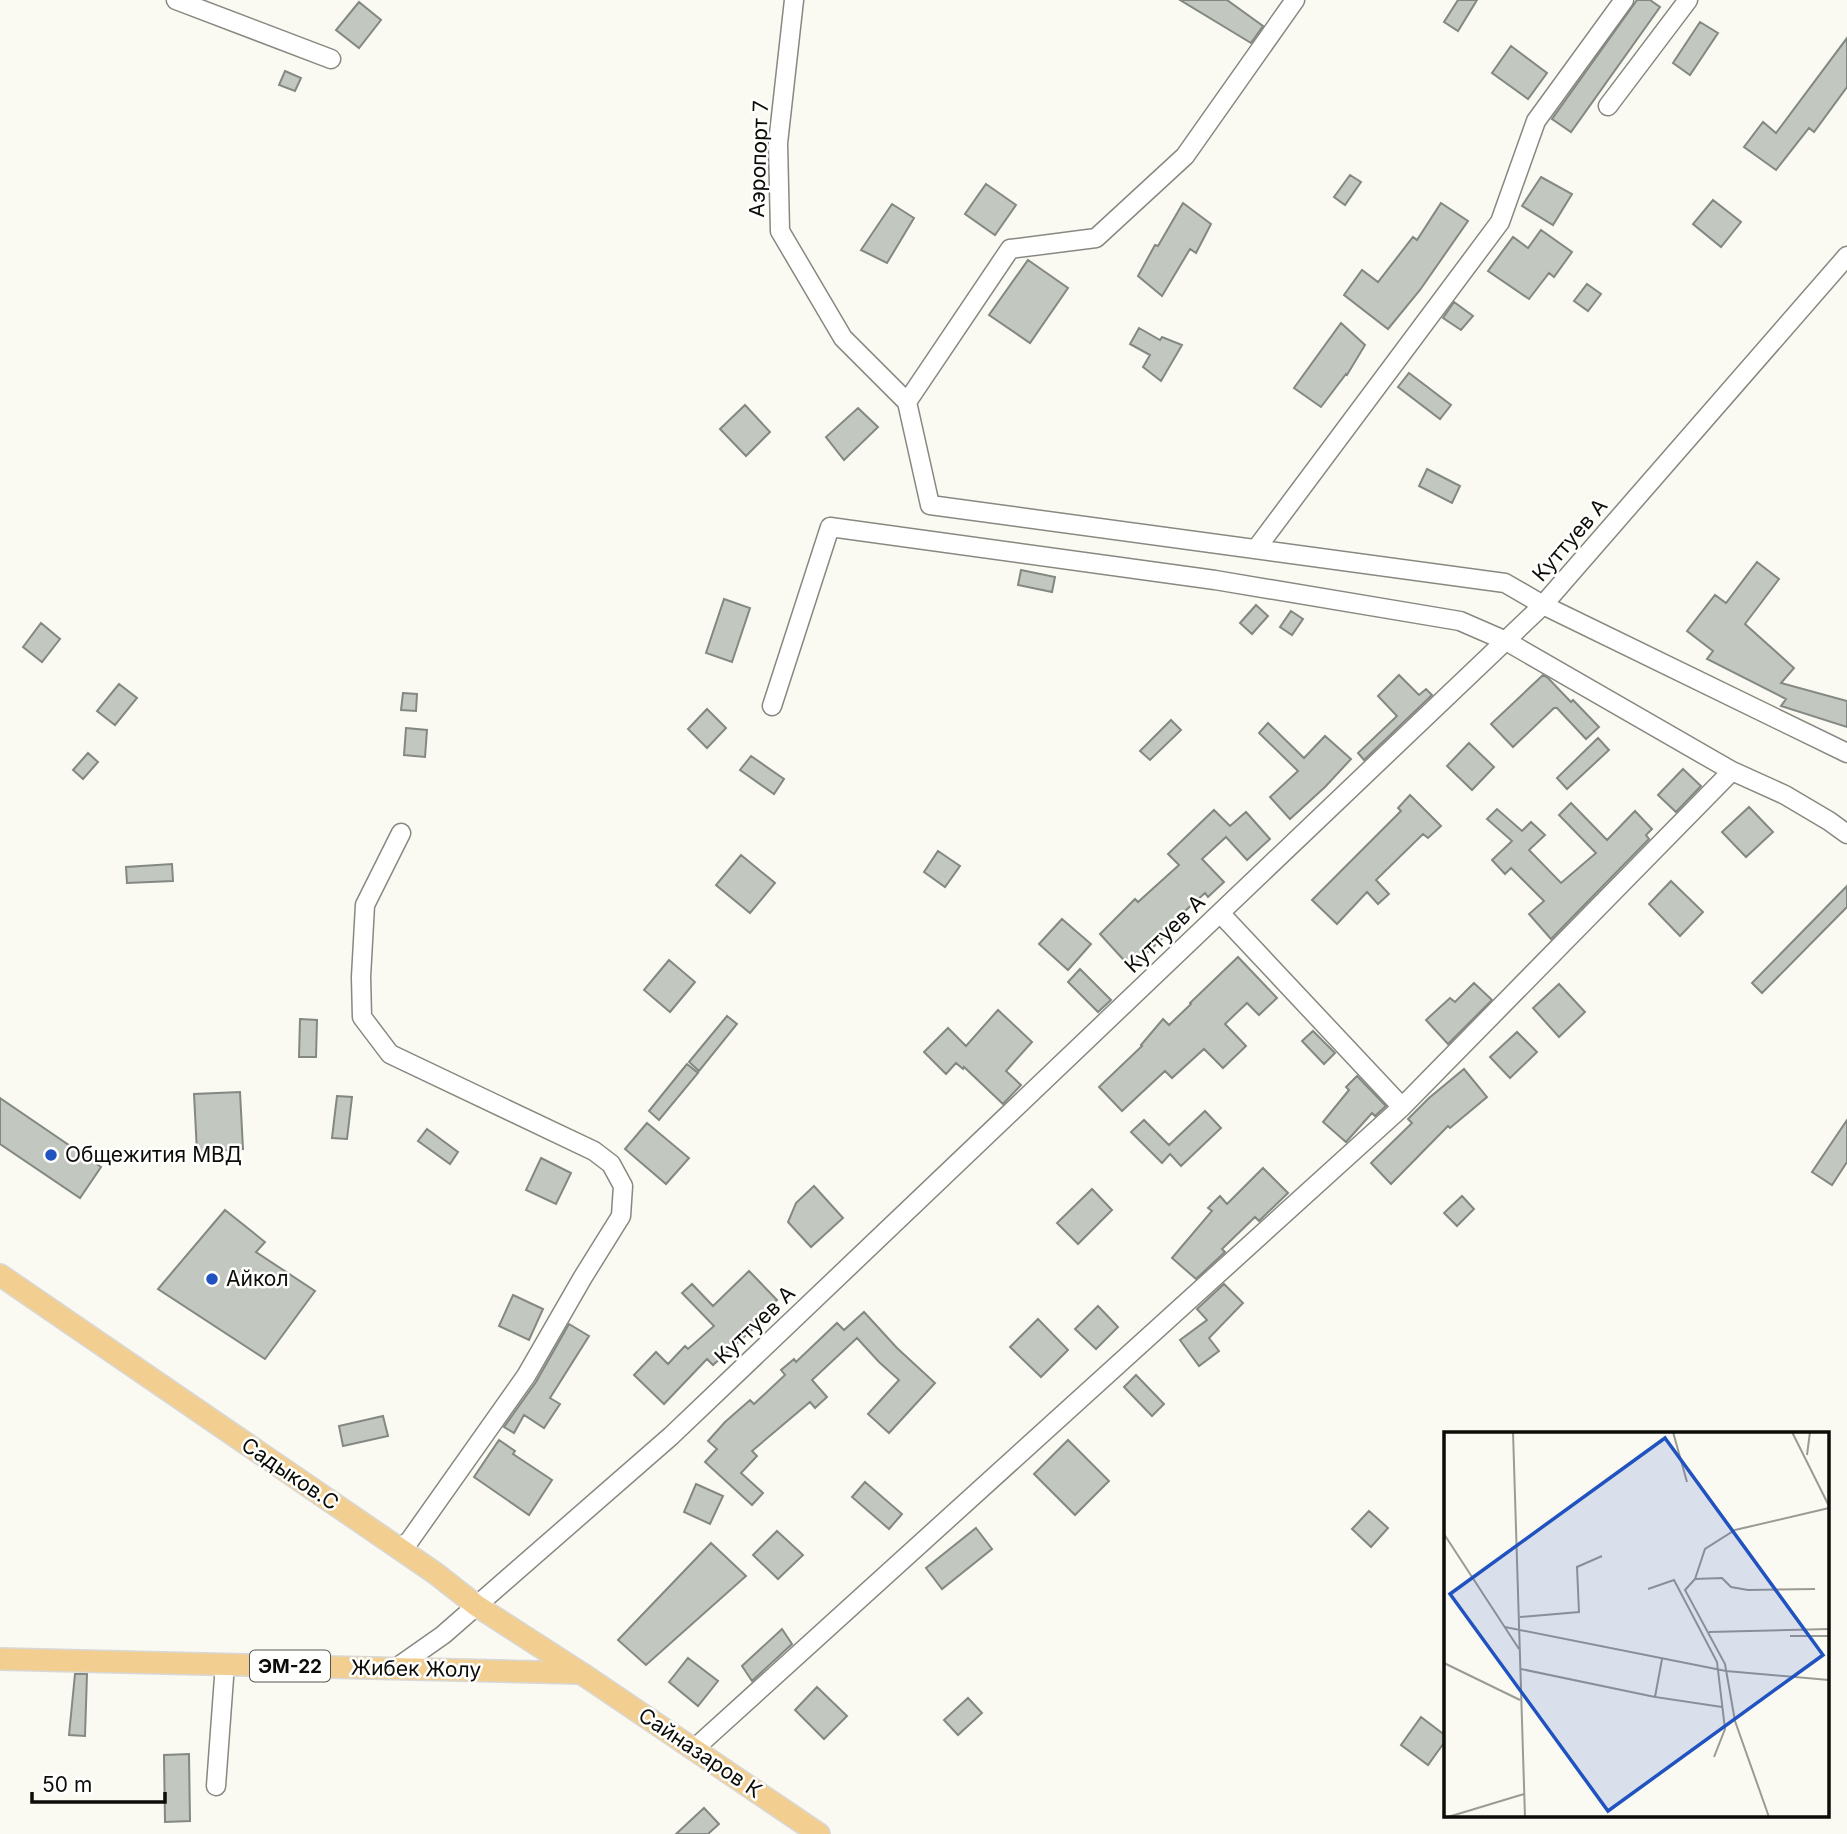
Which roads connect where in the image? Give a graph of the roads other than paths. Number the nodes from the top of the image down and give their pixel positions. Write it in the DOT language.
graph roads {
  1 [pos="176,0"];
  2 [pos="794,0"];
  3 [pos="1295,0"];
  4 [pos="1624,0"];
  5 [pos="1688,0"];
  6 [pos="331,59"];
  7 [pos="1608,106"];
  8 [pos="1847,256"];
  9 [pos="907,402"];
  10 [pos="1256,549"];
  11 [pos="1543,605"];
  12 [pos="1506,641"];
  13 [pos="772,706"];
  14 [pos="1847,753"];
  15 [pos="1732,771"];
  16 [pos="401,833"];
  17 [pos="1847,834"];
  18 [pos="1220,913"];
  19 [pos="1402,1107"];
  20 [pos="0,1275"];
  21 [pos="400,1549"];
  22 [pos="477,1606"];
  23 [pos="0,1659"];
  24 [pos="225,1664"];
  25 [pos="396,1668"];
  26 [pos="580,1673"];
  27 [pos="694,1749"];
  28 [pos="216,1786"];
  29 [pos="819,1834"];
  1 -- 6 [label="street"];
  2 -- 9 [label="street, Аэропорт 7"];
  3 -- 9 [label="street"];
  4 -- 10 [label="street"];
  5 -- 7 [label="street"];
  8 -- 11 [label="street, Куттуев А"];
  9 -- 10 [label="street"];
  10 -- 11 [label="street"];
  11 -- 12 [label="street, Куттуев А"];
  11 -- 14 [label="street"];
  12 -- 13 [label="street"];
  12 -- 15 [label="street"];
  12 -- 18 [label="street, Куттуев А"];
  15 -- 17 [label="street"];
  15 -- 19 [label="street"];
  16 -- 21 [label="street"];
  18 -- 19 [label="street"];
  18 -- 22 [label="street, Куттуев А"];
  19 -- 27 [label="street"];
  20 -- 21 [label="main road, Садыков.С"];
  21 -- 22 [label="main road, Садыков.С"];
  22 -- 25 [label="street, Куттуев А"];
  22 -- 26 [label="main road, Садыков.С"];
  23 -- 24 [label="main road, Жибек Жолу / ЭМ-22"];
  24 -- 25 [label="main road, Жибек Жолу / ЭМ-22"];
  24 -- 28 [label="street"];
  25 -- 26 [label="main road, Жибек Жолу / ЭМ-22"];
  26 -- 27 [label="main road, Сайназаров К"];
  27 -- 29 [label="main road, Сайназаров К"];
}
